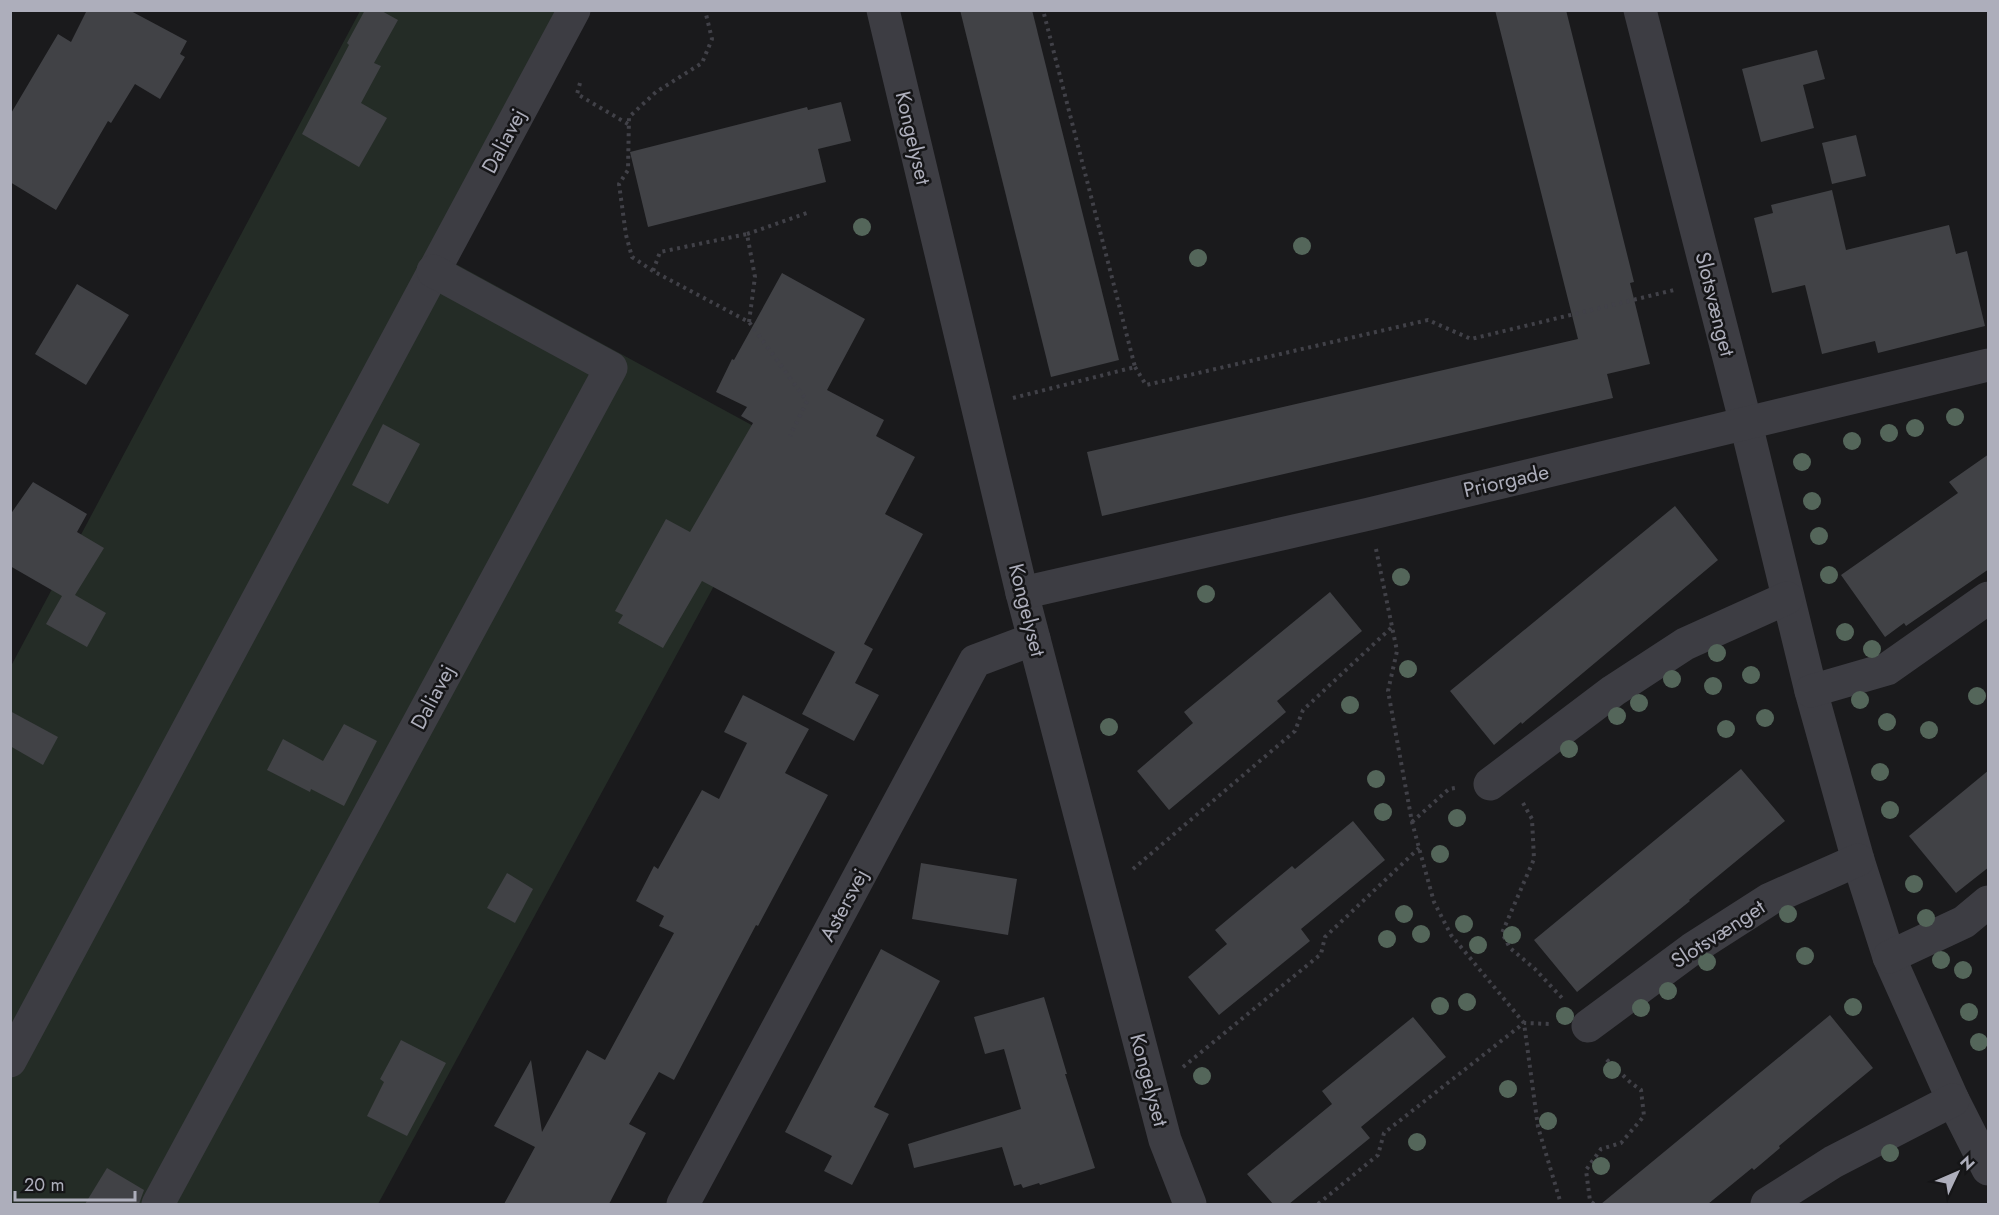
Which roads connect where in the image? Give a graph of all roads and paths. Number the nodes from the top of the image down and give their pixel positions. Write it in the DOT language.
graph roads {
  1 [pos="574,10"];
  2 [pos="705,10"];
  3 [pos="883,10"];
  4 [pos="1043,10"];
  5 [pos="1640,10"];
  6 [pos="582,72"];
  7 [pos="629,124"];
  8 [pos="810,212"];
  9 [pos="747,234"];
  10 [pos="433,271"];
  11 [pos="653,271"];
  12 [pos="1709,282"];
  13 [pos="749,322"];
  14 [pos="1989,365"];
  15 [pos="1135,367"];
  16 [pos="978,407"];
  17 [pos="1746,424"];
  18 [pos="790,436"];
  19 [pos="1369,514"];
  20 [pos="1022,592"];
  21 [pos="1787,598"];
  22 [pos="1989,598"];
  23 [pos="1392,627"];
  24 [pos="1034,639"];
  25 [pos="1811,690"];
  26 [pos="1497,779"];
  27 [pos="1412,822"];
  28 [pos="1419,848"];
  29 [pos="1858,860"];
  30 [pos="1101,896"];
  31 [pos="1989,902"];
  32 [pos="1889,957"];
  33 [pos="1524,1023"];
  34 [pos="1588,1026"];
  35 [pos="10,1061"];
  36 [pos="1152,1091"];
  37 [pos="1953,1100"];
  38 [pos="1989,1169"];
  39 [pos="158,1204"];
  40 [pos="683,1204"];
  41 [pos="1190,1204"];
  42 [pos="1318,1204"];
  43 [pos="1561,1204"];
  44 [pos="1594,1204"];
  45 [pos="1767,1204"];
  1 -- 10 [label="street, Daliavej"];
  2 -- 7 [label="path"];
  3 -- 16 [label="street, Kongelyset"];
  4 -- 15 [label="path"];
  5 -- 12 [label="street, Slotsvænget"];
  6 -- 7 [label="path"];
  7 -- 11 [label="path"];
  8 -- 9 [label="path"];
  9 -- 11 [label="path"];
  9 -- 13 [label="path"];
  10 -- 35 [label="street, Daliavej"];
  10 -- 39 [label="street, Daliavej"];
  11 -- 13 [label="path"];
  12 -- 15 [label="path"];
  12 -- 17 [label="street, Slotsvænget"];
  13 -- 18 [label="path"];
  14 -- 17 [label="street, Priorgade"];
  15 -- 16 [label="path"];
  16 -- 20 [label="street, Kongelyset"];
  17 -- 19 [label="street, Priorgade"];
  17 -- 21 [label="street, Slotsvænget"];
  19 -- 20 [label="street, Priorgade"];
  19 -- 23 [label="path"];
  20 -- 24 [label="street, Kongelyset"];
  21 -- 25 [label="street, Slotsvænget"];
  21 -- 26 [label="street"];
  22 -- 25 [label="street"];
  23 -- 27 [label="path"];
  23 -- 30 [label="path"];
  24 -- 30 [label="street, Kongelyset"];
  24 -- 40 [label="street, Astersvej"];
  25 -- 29 [label="street, Slotsvænget"];
  26 -- 27 [label="path"];
  26 -- 34 [label="path"];
  27 -- 28 [label="path"];
  28 -- 33 [label="path"];
  28 -- 36 [label="path"];
  29 -- 32 [label="street, Slotsvænget"];
  29 -- 34 [label="street, Slotsvænget"];
  30 -- 36 [label="street, Kongelyset"];
  31 -- 32 [label="street"];
  32 -- 37 [label="street, Slotsvænget"];
  33 -- 34 [label="path"];
  33 -- 42 [label="path"];
  33 -- 43 [label="path"];
  34 -- 44 [label="path"];
  36 -- 41 [label="street, Kongelyset"];
  37 -- 38 [label="street, Slotsvænget"];
  37 -- 45 [label="street"];
}
